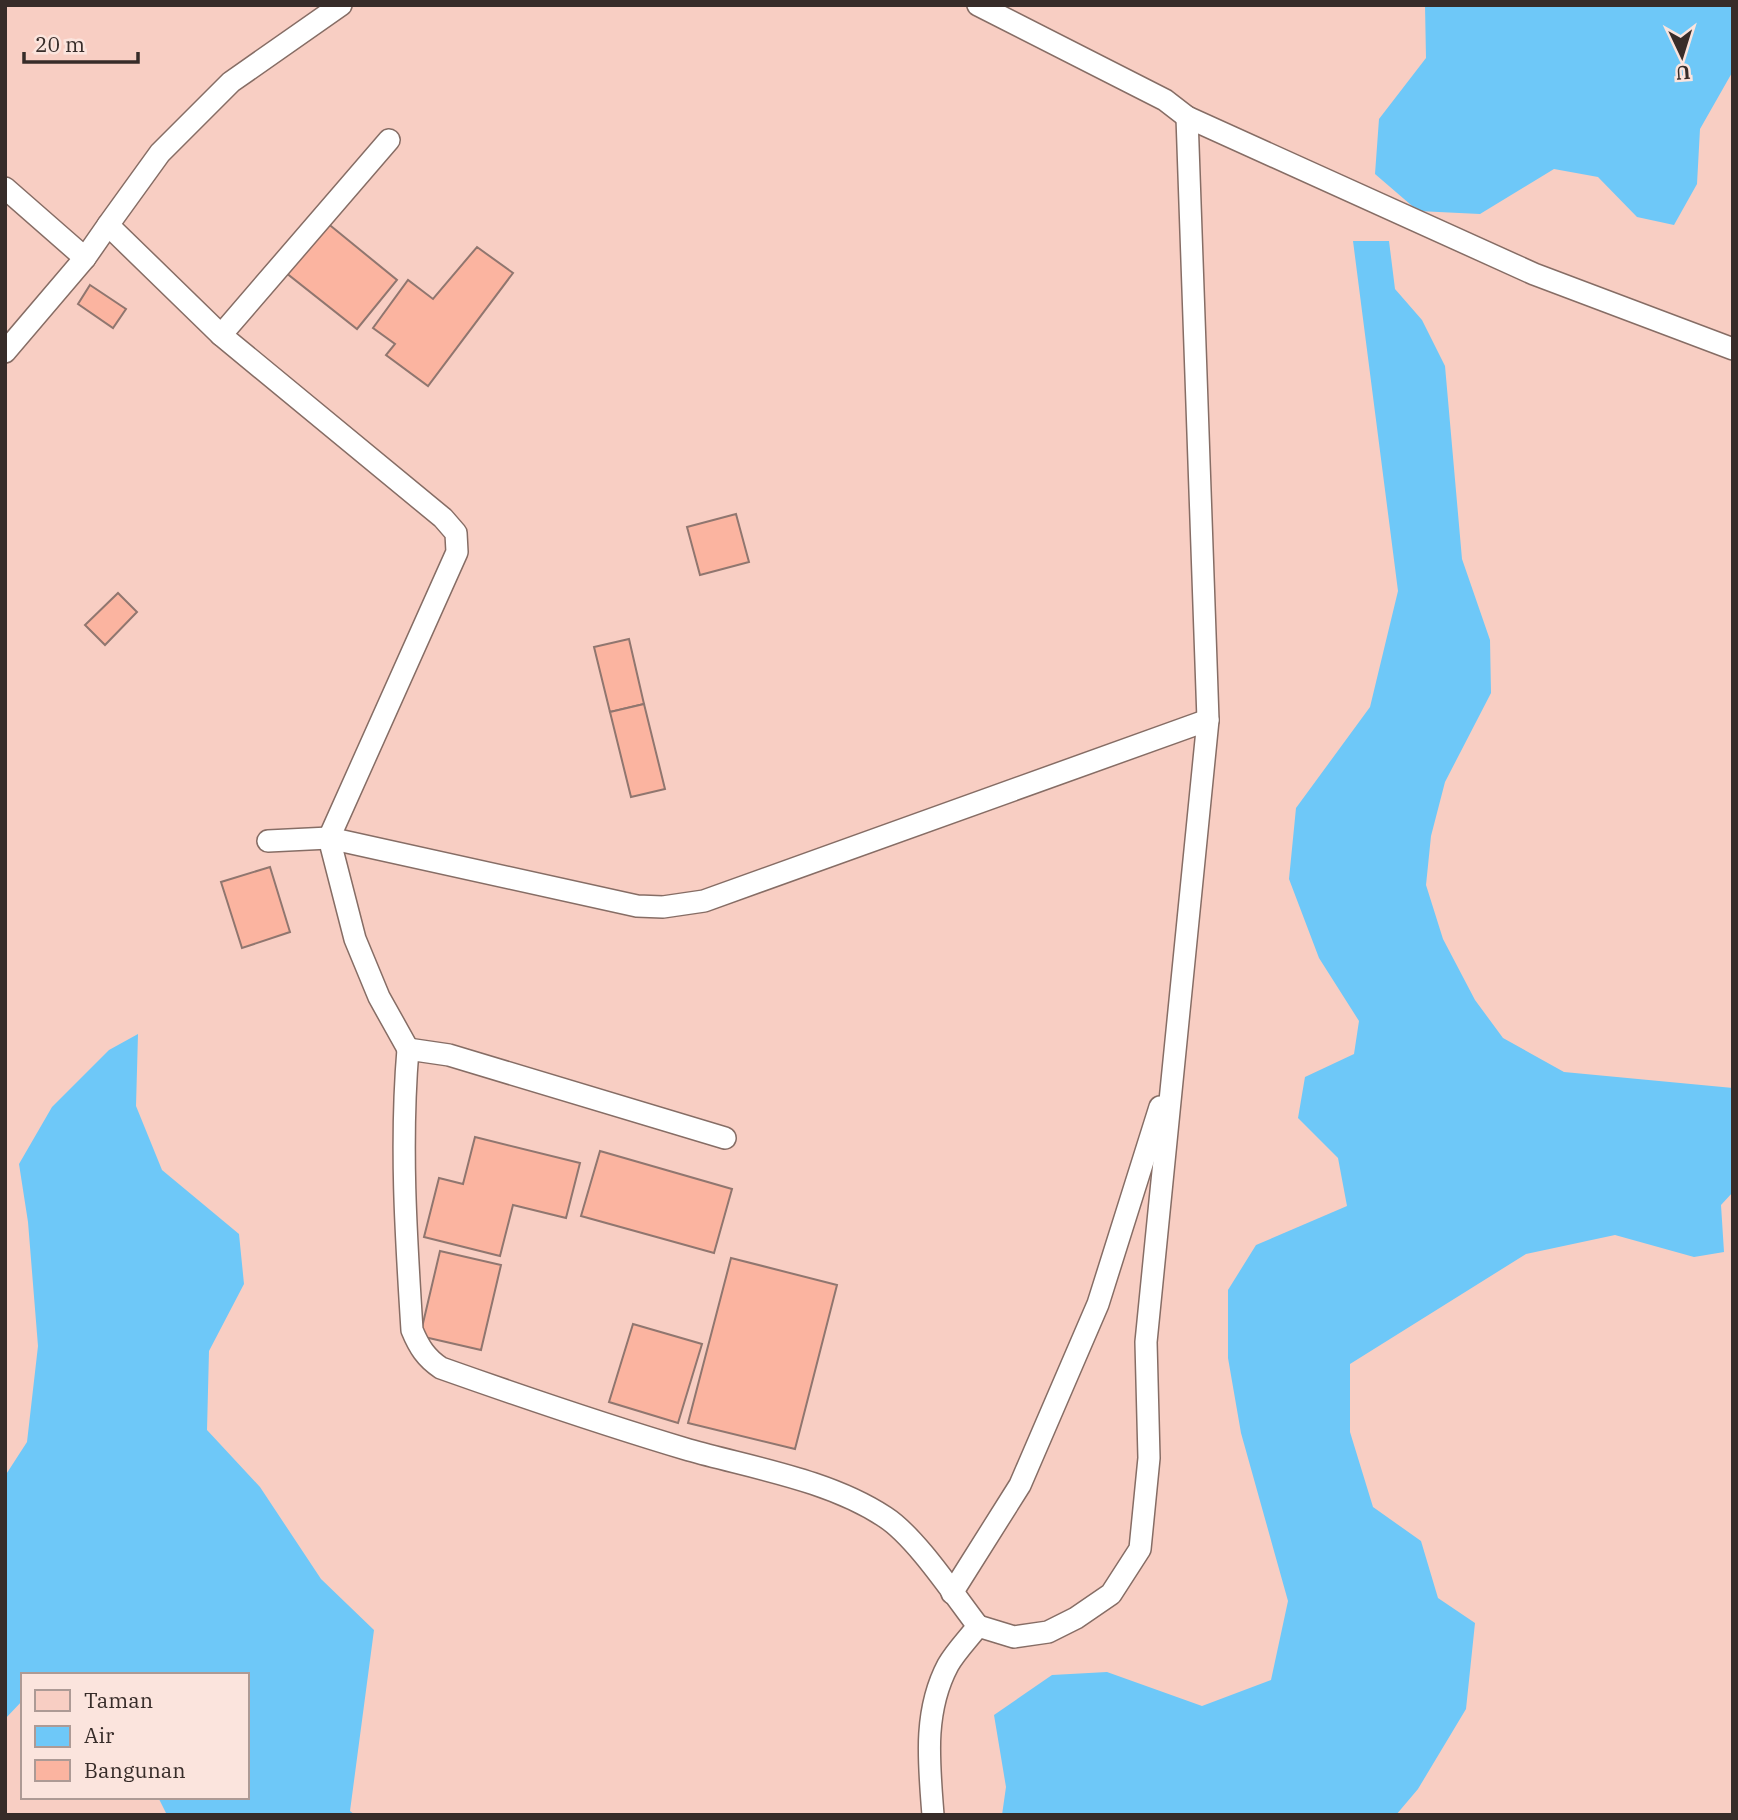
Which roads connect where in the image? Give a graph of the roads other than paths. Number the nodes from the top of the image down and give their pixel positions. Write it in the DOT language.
graph roads {
  1 [pos="341,5"];
  2 [pos="978,5"];
  3 [pos="1187,117"];
  4 [pos="389,141"];
  5 [pos="5,188"];
  6 [pos="108,225"];
  7 [pos="85,258"];
  8 [pos="221,335"];
  9 [pos="1733,349"];
  10 [pos="5,352"];
  11 [pos="1208,720"];
  12 [pos="329,838"];
  13 [pos="268,841"];
  14 [pos="408,1049"];
  15 [pos="1173,1065"];
  16 [pos="726,1138"];
  17 [pos="952,1593"];
  18 [pos="978,1626"];
  19 [pos="933,1815"];
  1 -- 6 [label="lane"];
  2 -- 3 [label="lane"];
  3 -- 9 [label="lane"];
  3 -- 11 [label="lane"];
  4 -- 8 [label="lane"];
  5 -- 7 [label="lane"];
  6 -- 7 [label="lane"];
  6 -- 8 [label="lane"];
  7 -- 10 [label="lane"];
  8 -- 12 [label="lane"];
  11 -- 12 [label="lane"];
  11 -- 15 [label="lane"];
  12 -- 13 [label="lane"];
  12 -- 14 [label="lane"];
  14 -- 16 [label="lane"];
  14 -- 17 [label="lane"];
  15 -- 17 [label="lane"];
  15 -- 18 [label="lane"];
  17 -- 18 [label="lane"];
  18 -- 19 [label="lane"];
}
